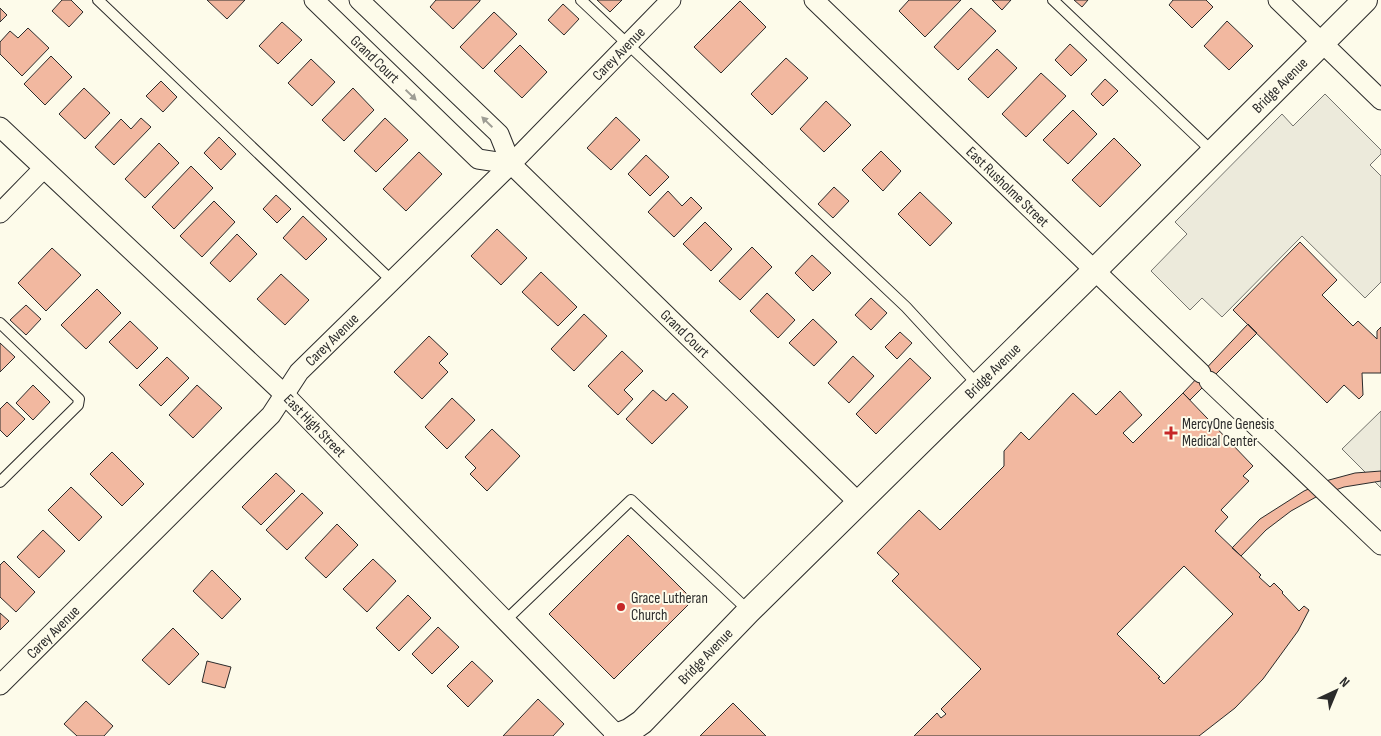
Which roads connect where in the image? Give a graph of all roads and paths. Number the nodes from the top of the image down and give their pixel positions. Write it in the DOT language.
graph roads {
  1 [pos="98,0"];
  2 [pos="314,0"];
  3 [pos="359,0"];
  4 [pos="581,0"];
  5 [pos="671,0"];
  6 [pos="814,0"];
  7 [pos="1053,0"];
  8 [pos="1278,0"];
  9 [pos="1365,0"];
  10 [pos="1323,42"];
  11 [pos="628,45"];
  12 [pos="1381,100"];
  13 [pos="0,127"];
  14 [pos="1213,152"];
  15 [pos="511,164"];
  16 [pos="43,169"];
  17 [pos="0,213"];
  18 [pos="1094,271"];
  19 [pos="392,281"];
  20 [pos="0,323"];
  21 [pos="978,386"];
  22 [pos="284,394"];
  23 [pos="0,482"];
  24 [pos="859,503"];
  25 [pos="1381,545"];
  26 [pos="749,611"];
  27 [pos="506,620"];
  28 [pos="0,685"];
  29 [pos="617,736"];
  1 -- 19 [label="lane"];
  2 -- 15 [label="street, Grand Court, one-way"];
  15 -- 3 [label="street, Grand Court, one-way"];
  4 -- 11 [label="lane"];
  5 -- 11 [label="street, Carey Avenue"];
  6 -- 18 [label="street, East Rusholme Street"];
  7 -- 14 [label="lane"];
  8 -- 10 [label="street"];
  9 -- 10 [label="street, Bridge Avenue"];
  10 -- 12 [label="street"];
  10 -- 14 [label="street, Bridge Avenue"];
  11 -- 15 [label="street, Carey Avenue"];
  11 -- 21 [label="lane"];
  13 -- 16 [label="street, East High Street"];
  14 -- 18 [label="street, Bridge Avenue"];
  15 -- 19 [label="street, Carey Avenue"];
  15 -- 24 [label="street, Grand Court"];
  16 -- 17 [label="street"];
  16 -- 22 [label="street, East High Street"];
  18 -- 21 [label="street, Bridge Avenue"];
  18 -- 25 [label="street, East Rusholme Street"];
  19 -- 22 [label="street, Carey Avenue"];
  20 -- 23 [label="lane"];
  21 -- 24 [label="street, Bridge Avenue"];
  22 -- 27 [label="street, East High Street"];
  22 -- 28 [label="street, Carey Avenue"];
  24 -- 26 [label="street, Bridge Avenue"];
  26 -- 27 [label="lane"];
  26 -- 29 [label="street, Bridge Avenue"];
  27 -- 29 [label="street, East High Street"];
}
